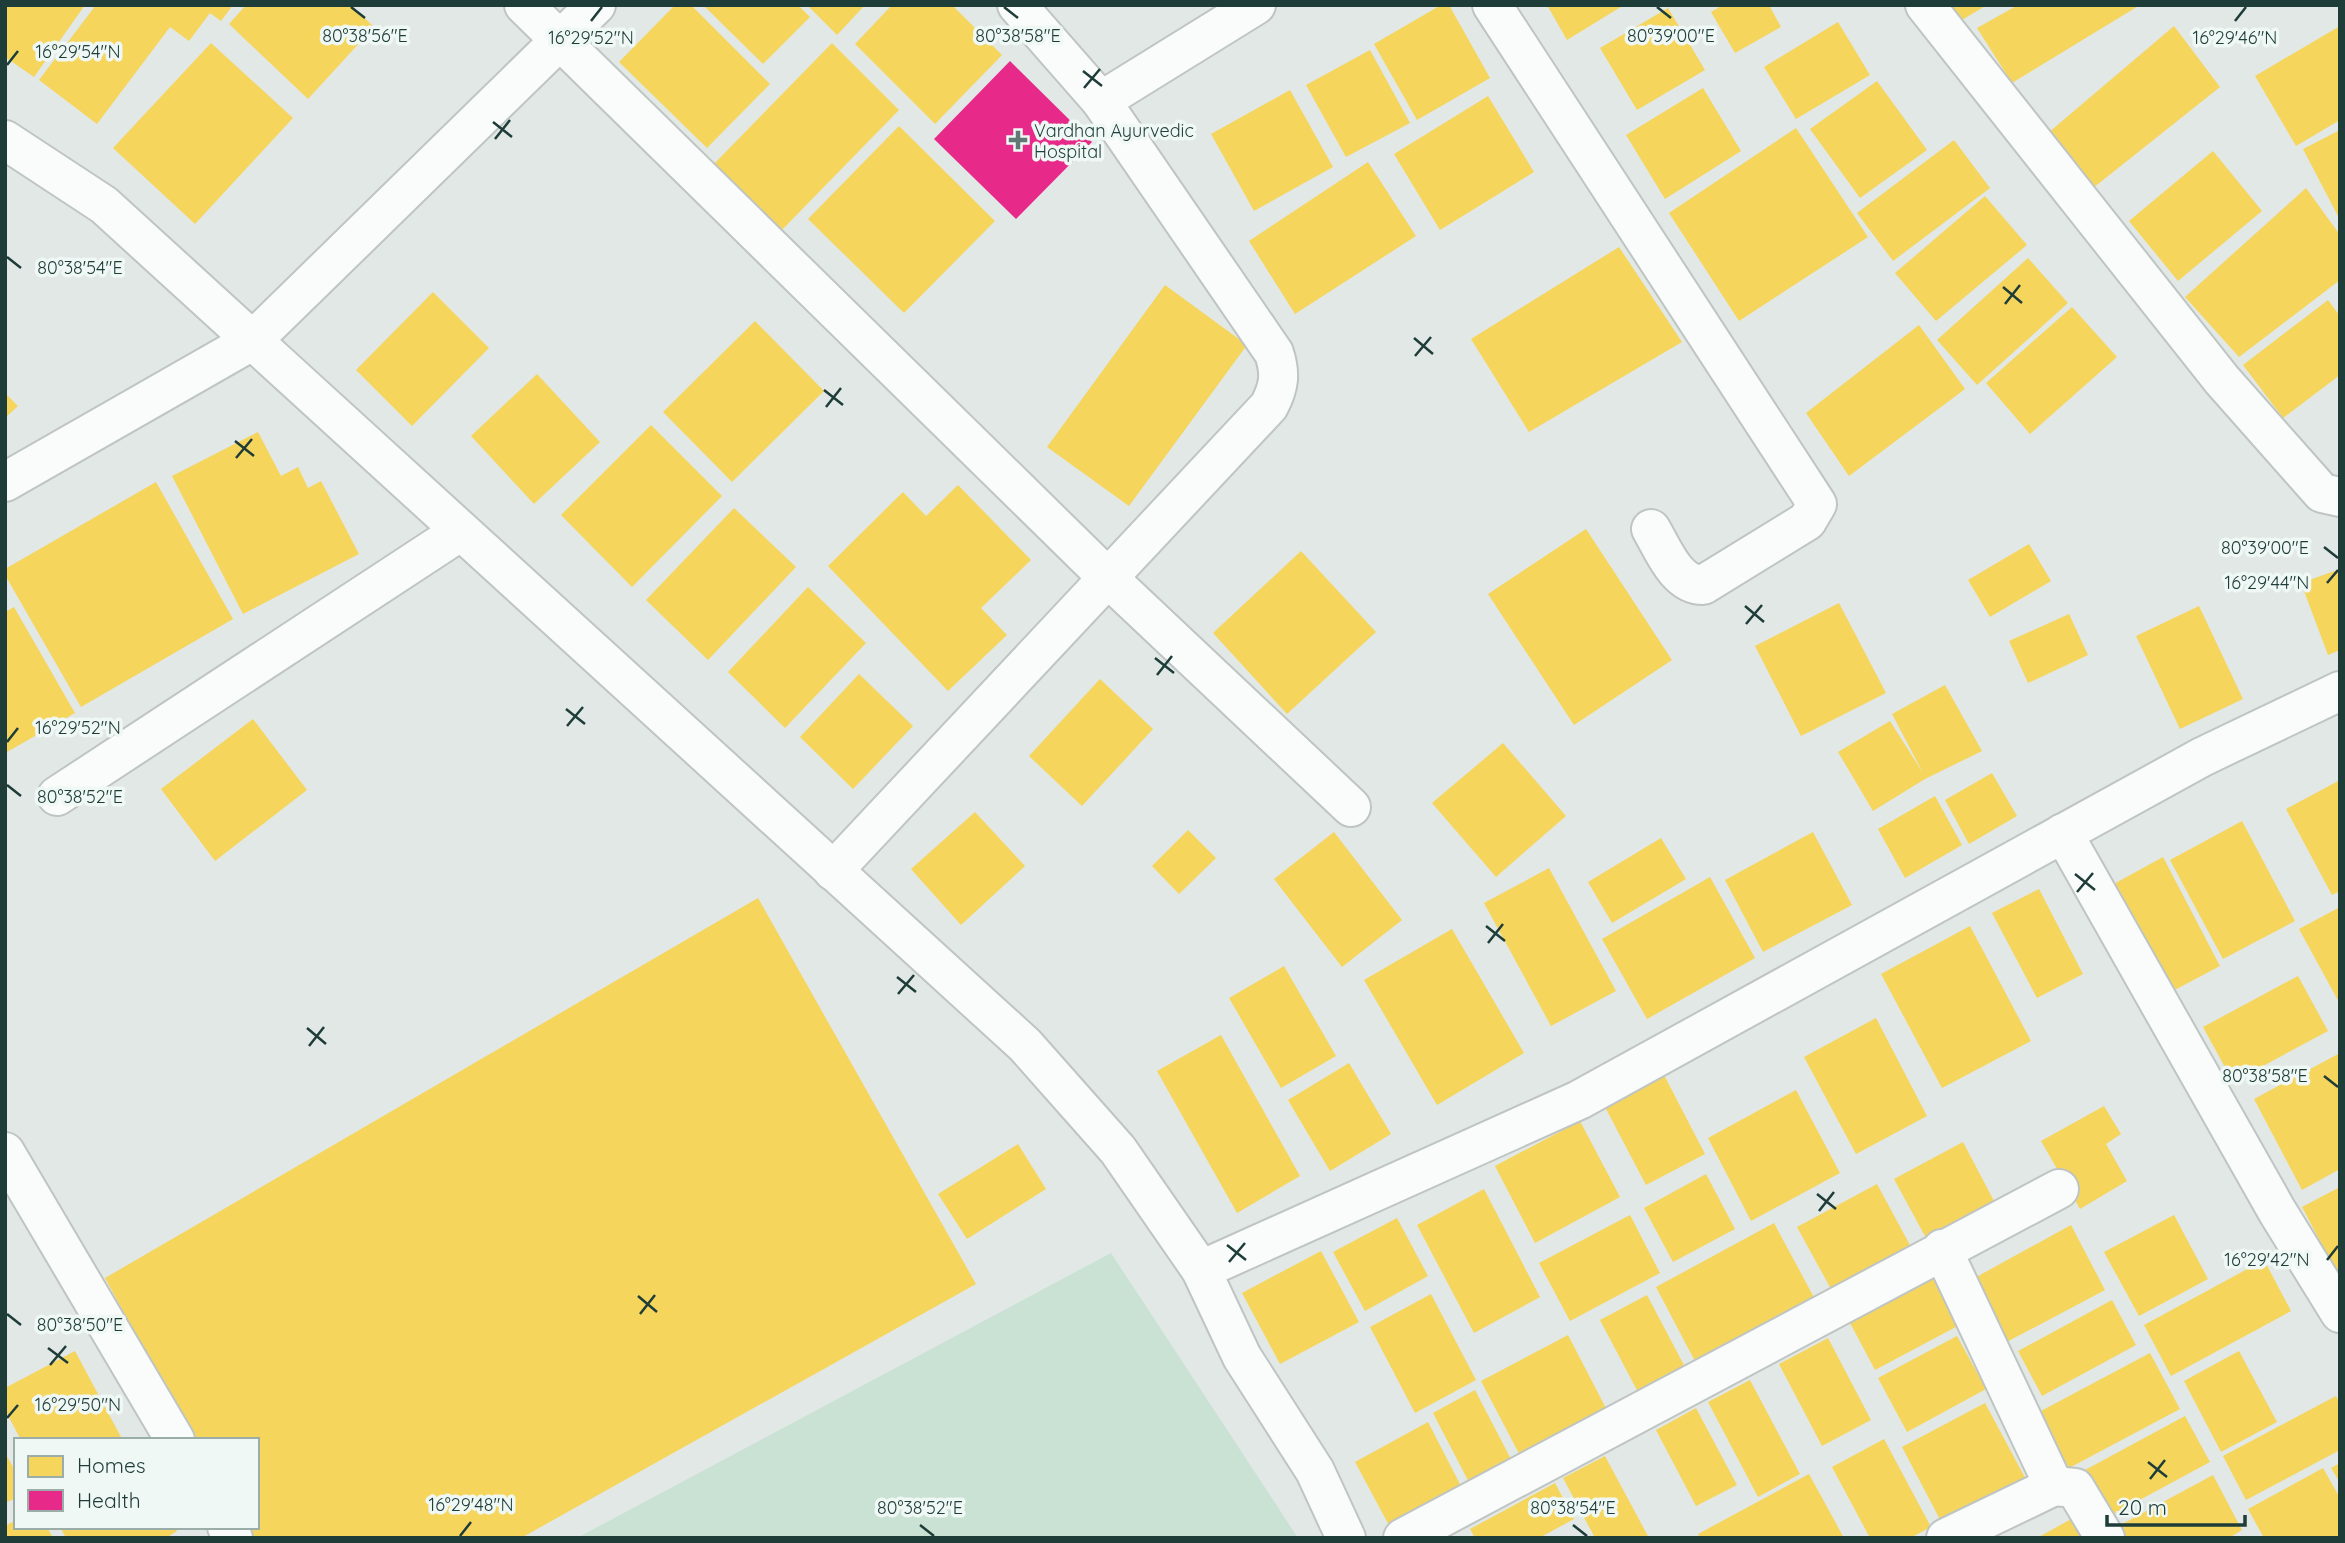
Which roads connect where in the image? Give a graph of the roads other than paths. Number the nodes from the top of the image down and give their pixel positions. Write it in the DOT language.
graph roads {
  1 [pos="524,5"];
  2 [pos="596,5"];
  3 [pos="1017,5"];
  4 [pos="1256,5"];
  5 [pos="1492,5"];
  6 [pos="1925,5"];
  7 [pos="560,40"];
  8 [pos="1101,101"];
  9 [pos="5,140"];
  10 [pos="252,341"];
  11 [pos="5,482"];
  12 [pos="2340,497"];
  13 [pos="1651,529"];
  14 [pos="461,531"];
  15 [pos="1108,578"];
  16 [pos="2340,691"];
  17 [pos="57,796"];
  18 [pos="1351,807"];
  19 [pos="2063,833"];
  20 [pos="833,871"];
  21 [pos="5,1152"];
  22 [pos="2059,1189"];
  23 [pos="1942,1249"];
  24 [pos="1201,1270"];
  25 [pos="2340,1313"];
  26 [pos="174,1438"];
  27 [pos="2054,1486"];
  28 [pos="1346,1538"];
  29 [pos="1403,1538"];
  30 [pos="1946,1538"];
  31 [pos="2105,1538"];
  1 -- 7 [label="street"];
  2 -- 7 [label="street"];
  3 -- 8 [label="street"];
  4 -- 8 [label="street"];
  5 -- 13 [label="street"];
  6 -- 12 [label="street"];
  7 -- 10 [label="street"];
  7 -- 15 [label="street"];
  8 -- 15 [label="street"];
  9 -- 10 [label="street"];
  10 -- 11 [label="street"];
  10 -- 14 [label="street"];
  14 -- 17 [label="street"];
  14 -- 20 [label="street"];
  15 -- 18 [label="street"];
  15 -- 20 [label="street"];
  16 -- 19 [label="street"];
  19 -- 24 [label="street"];
  19 -- 25 [label="street"];
  20 -- 24 [label="street"];
  21 -- 26 [label="street"];
  22 -- 23 [label="street"];
  23 -- 27 [label="street"];
  23 -- 29 [label="street"];
  24 -- 28 [label="street"];
  27 -- 30 [label="street"];
  27 -- 31 [label="street"];
}
